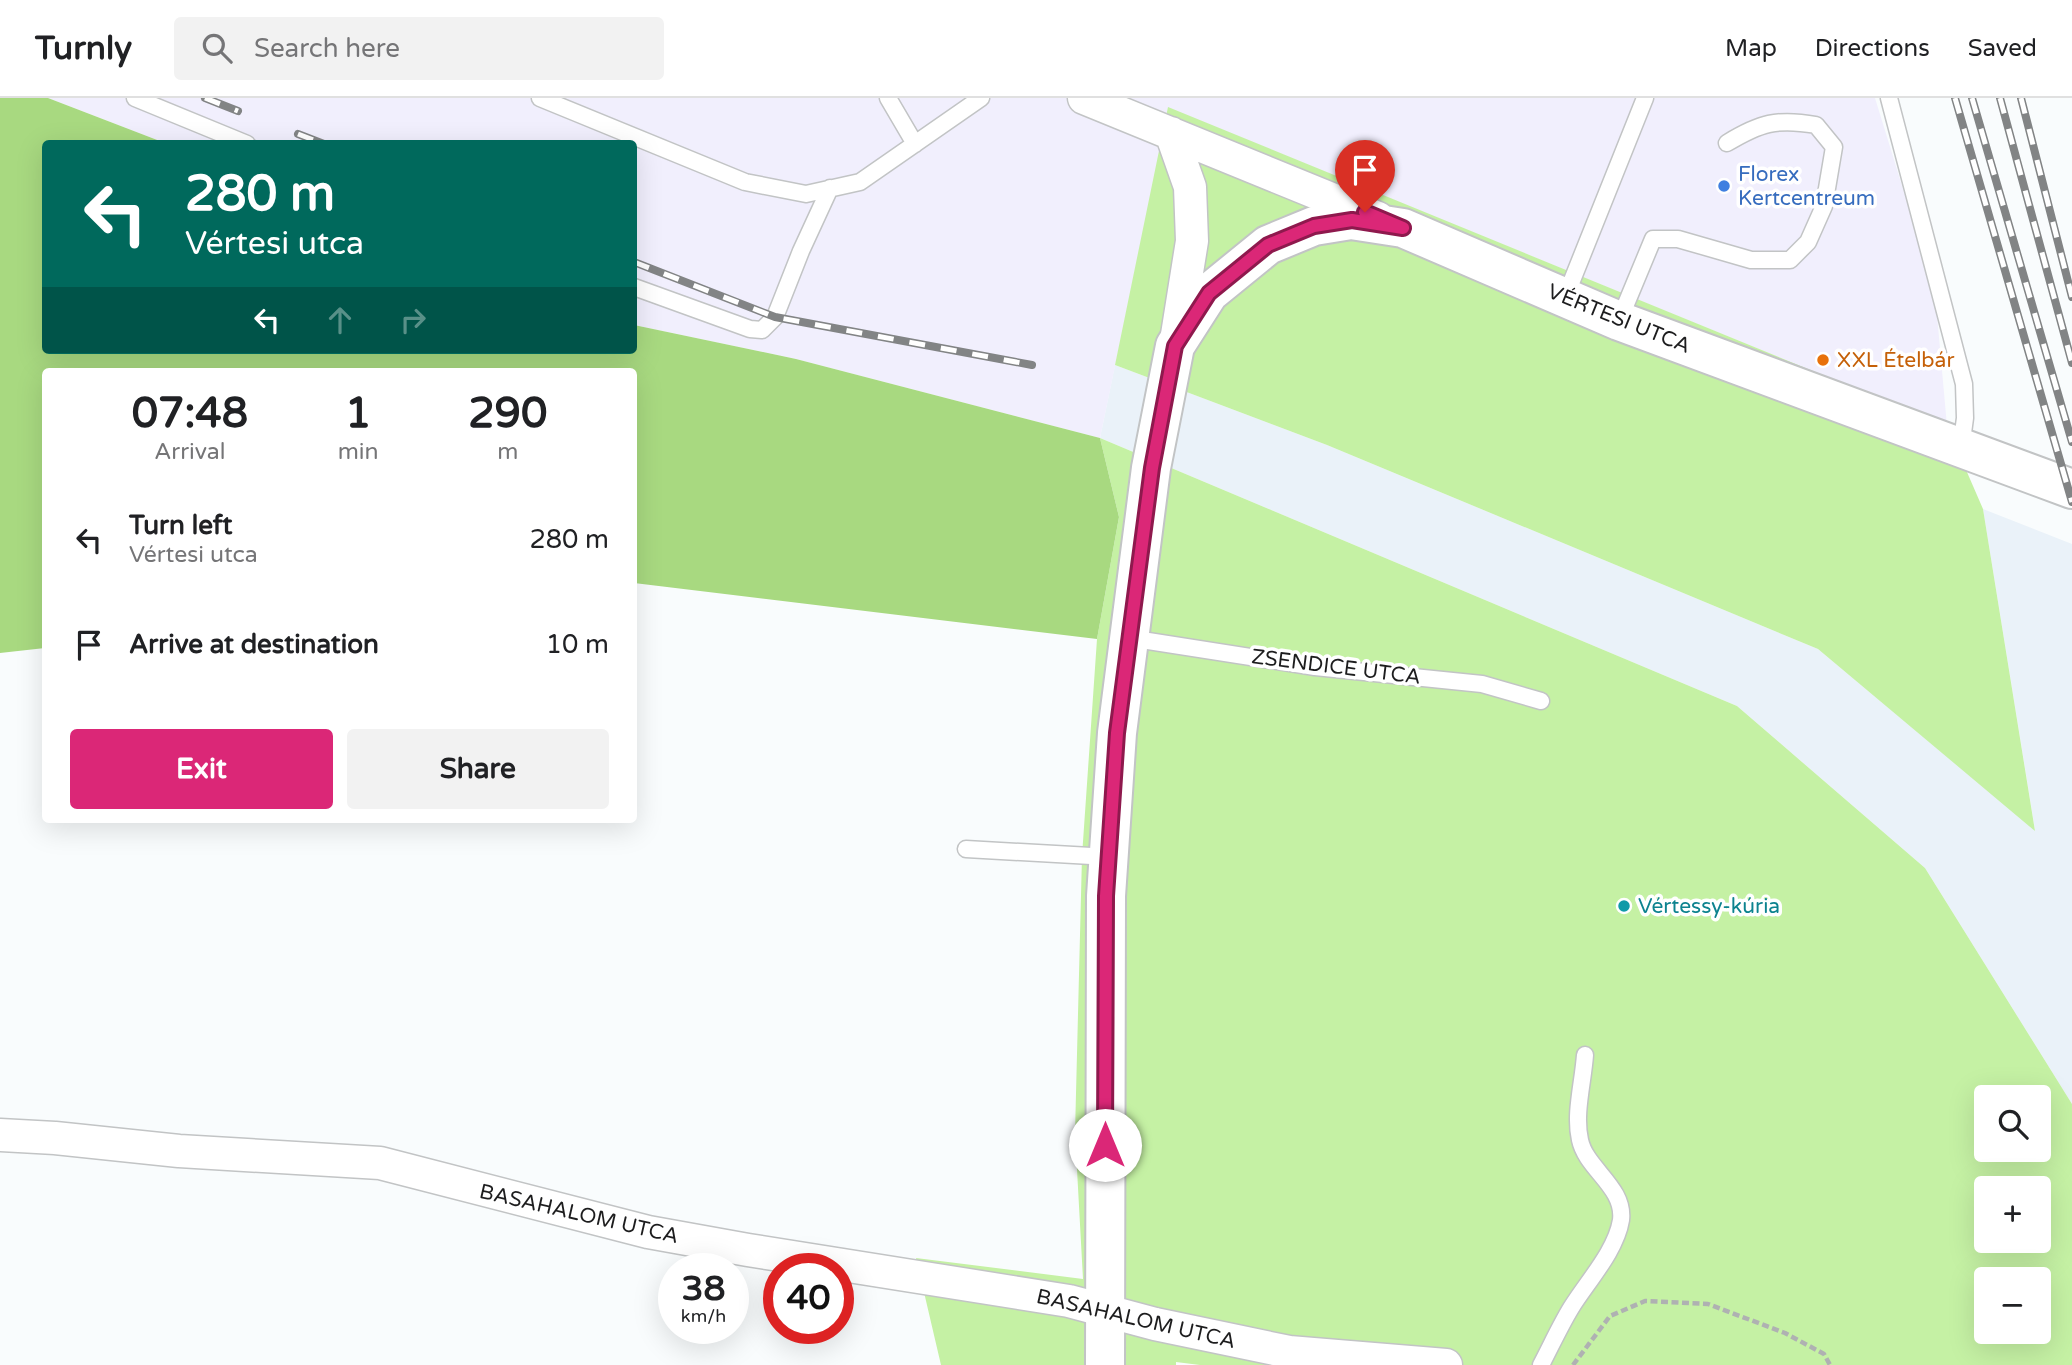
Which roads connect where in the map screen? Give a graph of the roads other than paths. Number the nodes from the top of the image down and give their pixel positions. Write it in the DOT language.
graph roads {
  1 [pos="135,98"];
  2 [pos="540,98"];
  3 [pos="888,98"];
  4 [pos="981,98"];
  5 [pos="1084,98"];
  6 [pos="1645,98"];
  7 [pos="1889,98"];
  8 [pos="560,102"];
  9 [pos="1171,133"];
  10 [pos="237,140"];
  11 [pos="1727,143"];
  12 [pos="915,144"];
  13 [pos="830,188"];
  14 [pos="1403,228"];
  15 [pos="637,288"];
  16 [pos="1565,298"];
  17 [pos="1619,321"];
  18 [pos="1175,346"];
  19 [pos="1961,448"];
  20 [pos="2072,489"];
  21 [pos="1129,638"];
  22 [pos="1541,701"];
  23 [pos="967,849"];
  24 [pos="1109,858"];
  25 [pos="1585,1055"];
  26 [pos="0,1135"];
  27 [pos="1104,1311"];
  28 [pos="1105,1365"];
  29 [pos="1446,1365"];
  30 [pos="1541,1365"];
  1 -- 10 [label="lane"];
  2 -- 8 [label="lane"];
  3 -- 12 [label="lane"];
  4 -- 12 [label="lane"];
  5 -- 9 [label="street, VÉRTESI UTCA"];
  6 -- 16 [label="lane"];
  7 -- 19 [label="lane"];
  8 -- 13 [label="lane"];
  9 -- 14 [label="street, VÉRTESI UTCA"];
  9 -- 18 [label="street"];
  11 -- 17 [label="lane"];
  12 -- 13 [label="lane"];
  13 -- 15 [label="lane"];
  14 -- 16 [label="street, VÉRTESI UTCA"];
  14 -- 18 [label="street"];
  16 -- 17 [label="street, VÉRTESI UTCA"];
  17 -- 19 [label="street, VÉRTESI UTCA"];
  18 -- 21 [label="street"];
  19 -- 20 [label="street, VÉRTESI UTCA"];
  21 -- 22 [label="lane, ZSENDICE UTCA"];
  21 -- 24 [label="street"];
  23 -- 24 [label="lane"];
  24 -- 27 [label="street"];
  25 -- 30 [label="lane"];
  26 -- 27 [label="street, BASAHALOM UTCA"];
  27 -- 28 [label="street"];
  27 -- 29 [label="street, BASAHALOM UTCA"];
}
